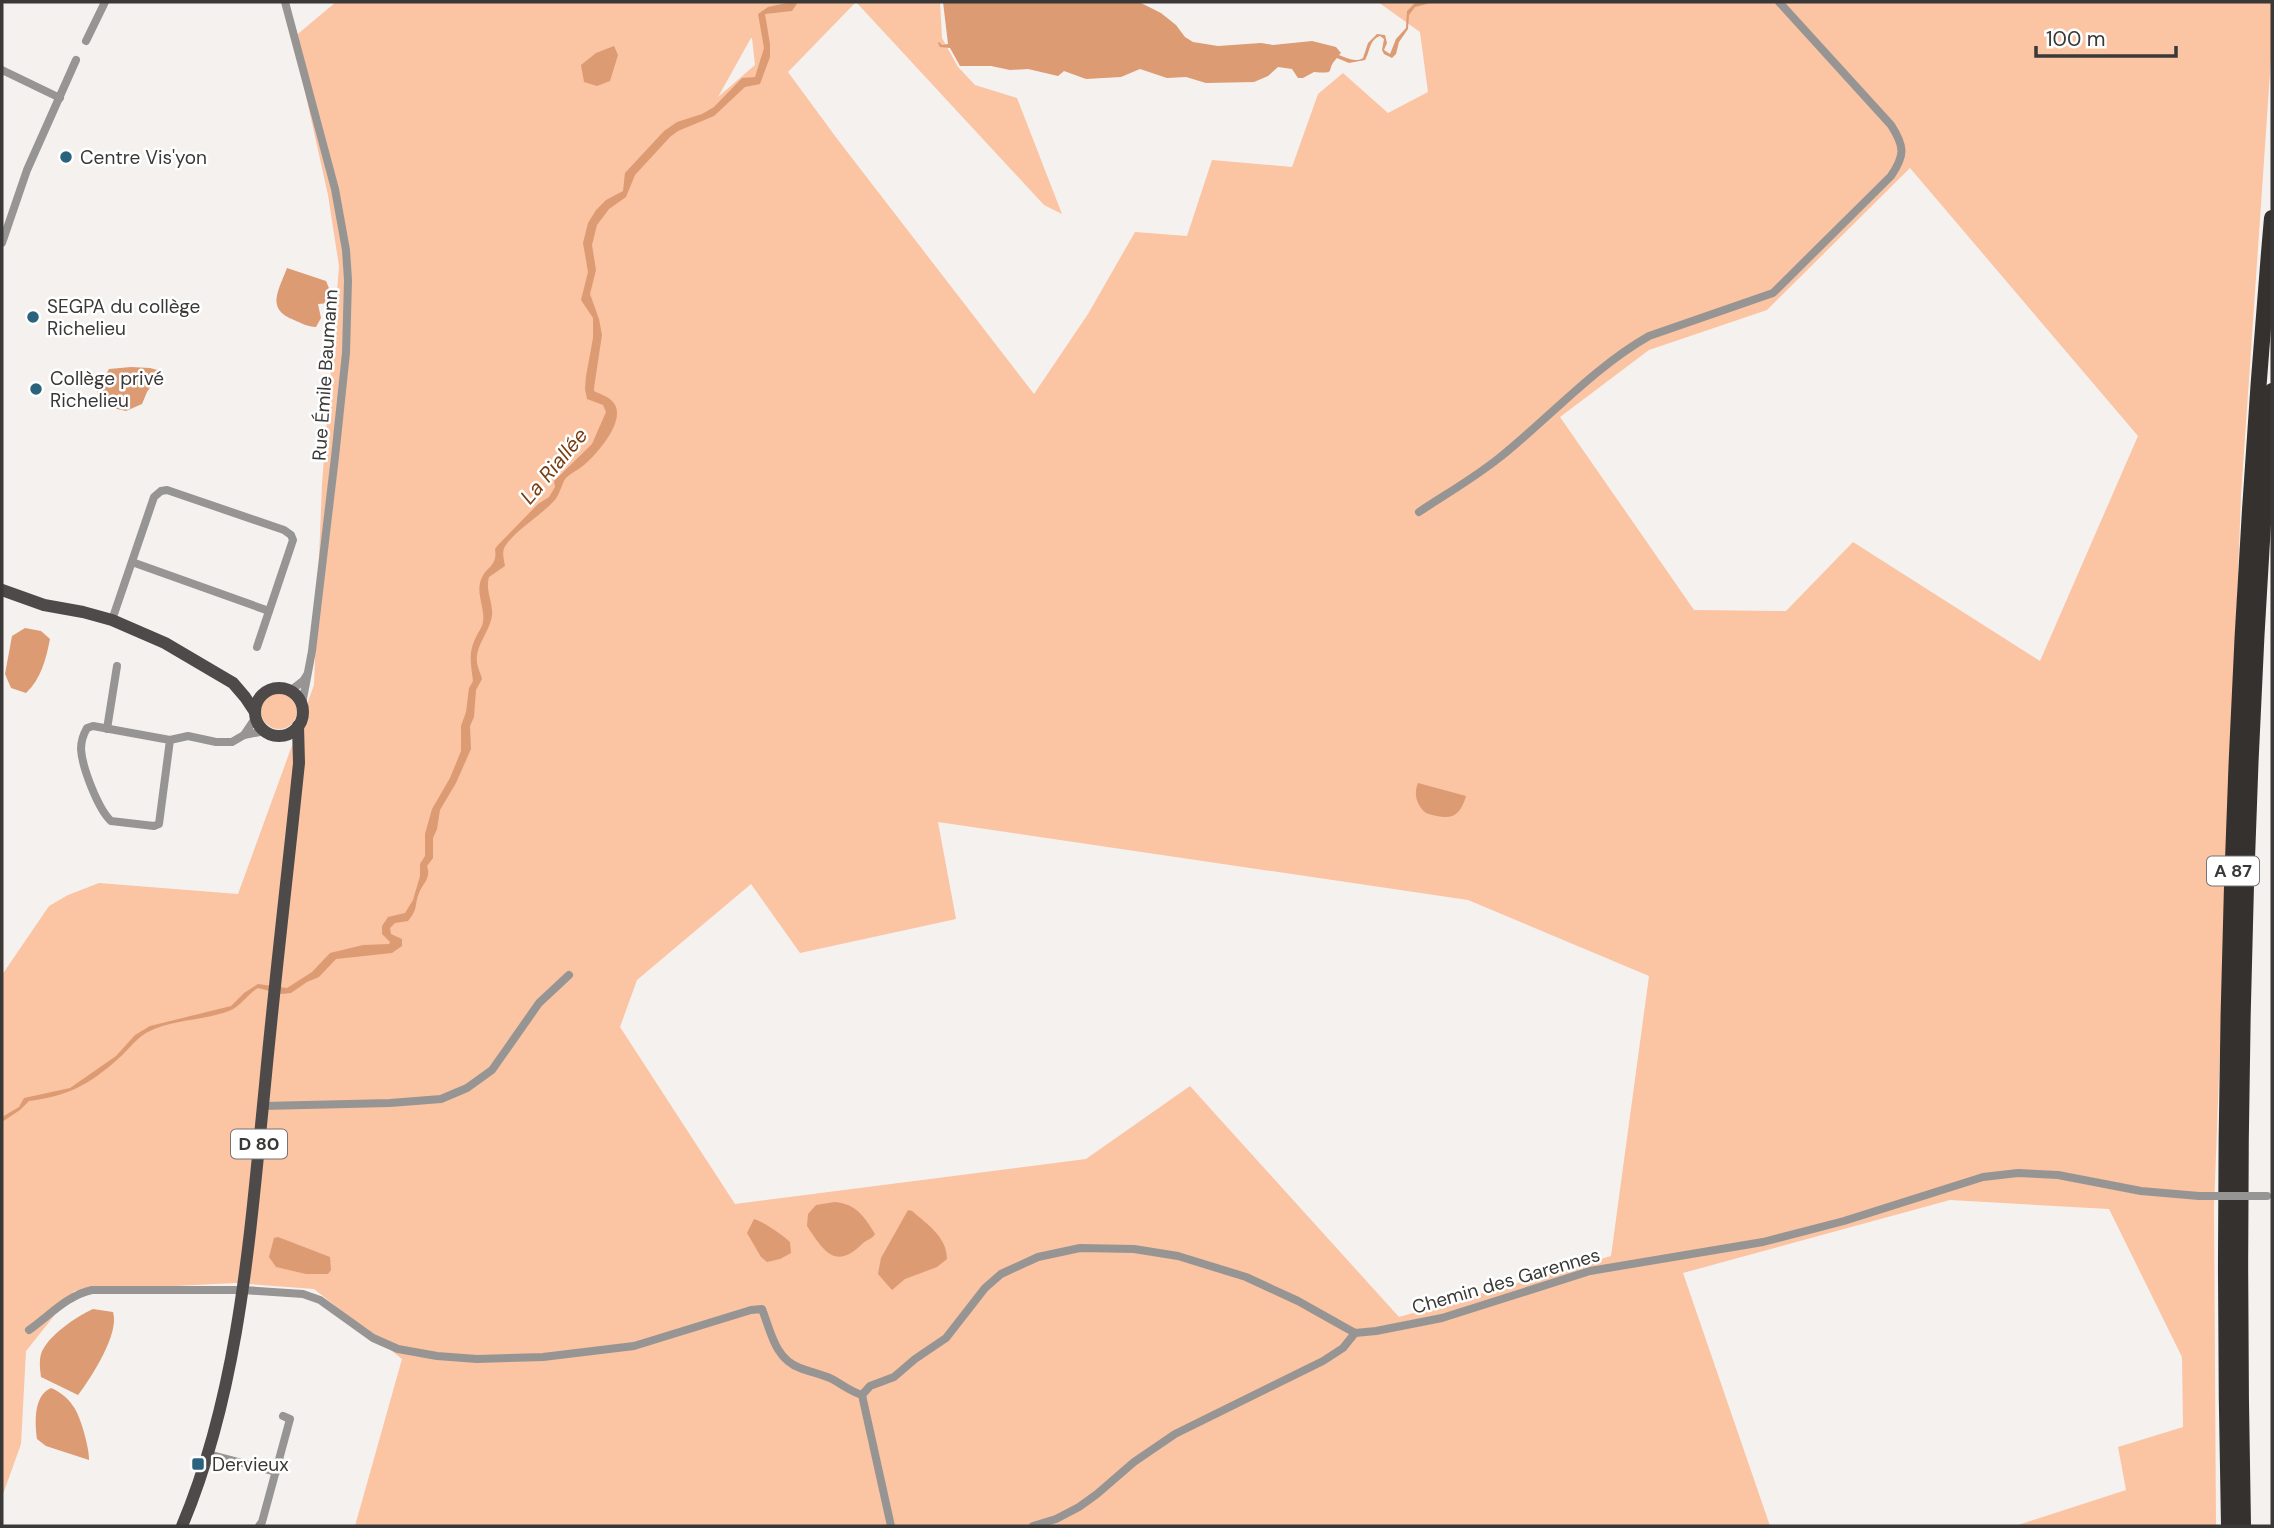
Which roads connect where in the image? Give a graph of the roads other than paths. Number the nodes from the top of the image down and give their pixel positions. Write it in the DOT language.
graph roads {
  1 [pos="105,2"];
  2 [pos="285,2"];
  3 [pos="1779,2"];
  4 [pos="86,41"];
  5 [pos="76,60"];
  6 [pos="2,70"];
  7 [pos="60,98"];
  8 [pos="2272,218"];
  9 [pos="2,243"];
  10 [pos="2272,391"];
  11 [pos="1419,512"];
  12 [pos="132,562"];
  13 [pos="2,590"];
  14 [pos="269,611"];
  15 [pos="112,620"];
  16 [pos="257,647"];
  17 [pos="117,666"];
  18 [pos="308,672"];
  19 [pos="233,684"];
  20 [pos="268,691"];
  21 [pos="290,691"];
  22 [pos="302,704"];
  23 [pos="255,715"];
  24 [pos="298,726"];
  25 [pos="107,729"];
  26 [pos="270,733"];
  27 [pos="244,734"];
  28 [pos="170,740"];
  29 [pos="299,763"];
  30 [pos="569,975"];
  31 [pos="263,1106"];
  32 [pos="2269,1196"];
  33 [pos="243,1290"];
  34 [pos="30,1330"];
  35 [pos="1355,1333"];
  36 [pos="862,1395"];
  37 [pos="283,1416"];
  38 [pos="208,1454"];
  39 [pos="276,1472"];
  40 [pos="181,1526"];
  41 [pos="258,1526"];
  42 [pos="891,1526"];
  43 [pos="1033,1526"];
  44 [pos="2229,1526"];
  45 [pos="2243,1526"];
  1 -- 4 [label="street"];
  2 -- 18 [label="street, Rue Émile Baumann"];
  3 -- 11 [label="street"];
  5 -- 7 [label="street"];
  6 -- 7 [label="street"];
  7 -- 9 [label="street"];
  8 -- 44 [label="highway, A 87"];
  10 -- 45 [label="highway, A 87"];
  12 -- 14 [label="street"];
  12 -- 14 [label="street"];
  12 -- 15 [label="street"];
  13 -- 15 [label="main road"];
  14 -- 16 [label="street"];
  15 -- 19 [label="main road"];
  17 -- 25 [label="street"];
  18 -- 21 [label="street"];
  18 -- 22 [label="street, Rue Émile Baumann"];
  19 -- 20 [label="main road"];
  19 -- 23 [label="main road"];
  20 -- 21 [label="main road"];
  20 -- 23 [label="main road"];
  21 -- 22 [label="main road"];
  22 -- 24 [label="main road"];
  23 -- 26 [label="main road"];
  23 -- 27 [label="street"];
  24 -- 26 [label="main road"];
  24 -- 29 [label="main road, D 80"];
  25 -- 28 [label="street"];
  25 -- 28 [label="street"];
  26 -- 27 [label="street"];
  26 -- 29 [label="main road"];
  27 -- 28 [label="street"];
  29 -- 31 [label="main road, D 80"];
  30 -- 31 [label="street"];
  31 -- 33 [label="main road, D 80"];
  32 -- 35 [label="street, Chemin des Garennes, bridge"];
  33 -- 34 [label="street"];
  33 -- 36 [label="street"];
  33 -- 38 [label="main road, D 80"];
  35 -- 36 [label="street"];
  35 -- 43 [label="street"];
  36 -- 42 [label="street"];
  37 -- 39 [label="street"];
  38 -- 39 [label="street"];
  38 -- 40 [label="main road, D 80"];
  39 -- 41 [label="street"];
}
